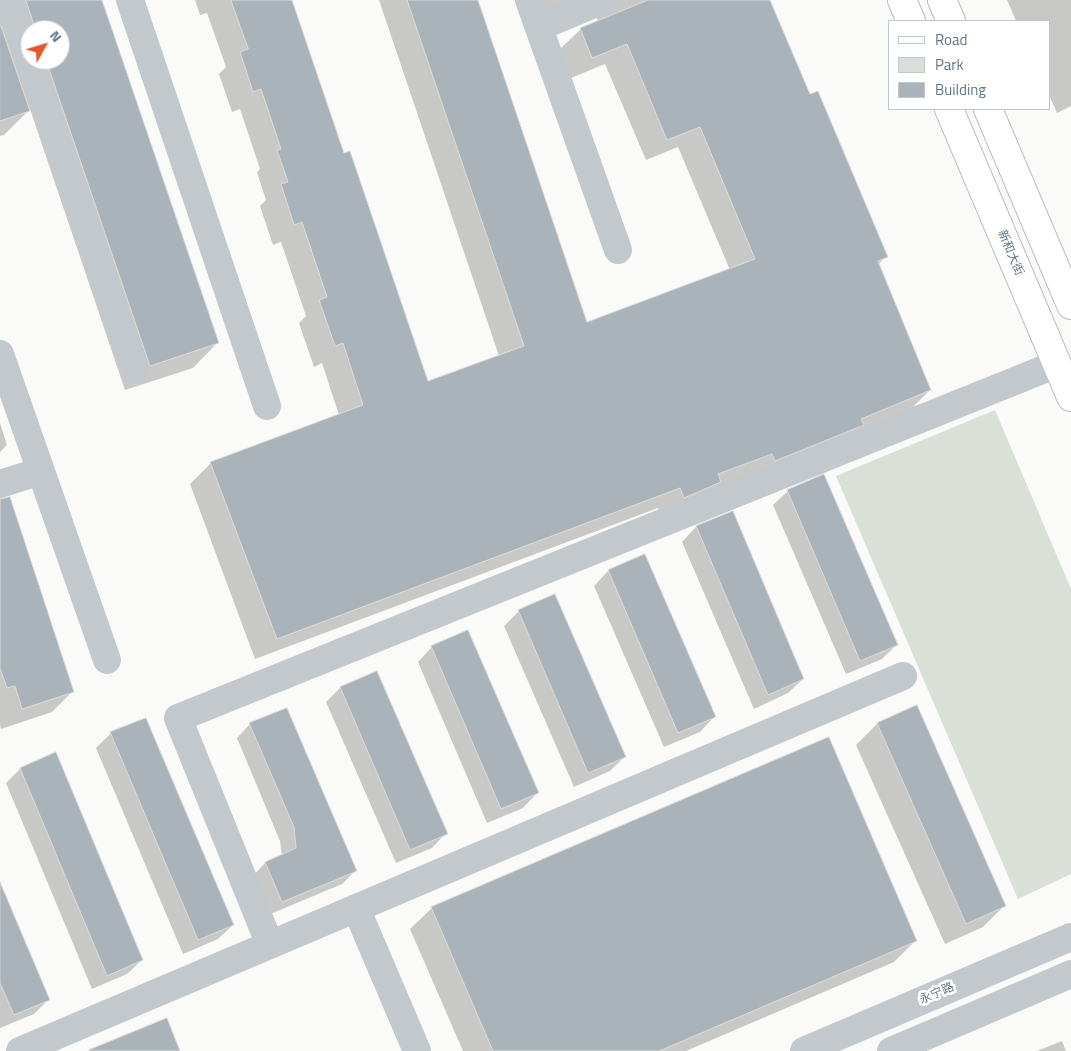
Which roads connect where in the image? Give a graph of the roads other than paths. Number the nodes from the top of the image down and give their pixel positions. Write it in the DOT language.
graph roads {
  1 [pos="9,0"];
  2 [pos="130,0"];
  3 [pos="529,0"];
  4 [pos="603,0"];
  5 [pos="902,0"];
  6 [pos="942,0"];
  7 [pos="911,20"];
  8 [pos="951,20"];
  9 [pos="539,27"];
  10 [pos="949,110"];
  11 [pos="988,110"];
  12 [pos="618,250"];
  13 [pos="1071,305"];
  14 [pos="0,354"];
  15 [pos="1057,364"];
  16 [pos="135,370"];
  17 [pos="1071,397"];
  18 [pos="267,406"];
  19 [pos="41,471"];
  20 [pos="0,484"];
  21 [pos="107,660"];
  22 [pos="903,676"];
  23 [pos="356,908"];
  24 [pos="1071,937"];
  25 [pos="270,945"];
  26 [pos="1071,974"];
  27 [pos="20,1051"];
  28 [pos="417,1051"];
  29 [pos="804,1051"];
  30 [pos="891,1051"];
  1 -- 16 [label="street"];
  2 -- 18 [label="street"];
  3 -- 9 [label="street"];
  4 -- 9 [label="street"];
  5 -- 7 [label="main road"];
  6 -- 8 [label="main road"];
  9 -- 12 [label="street"];
  10 -- 15 [label="main road, 新和大街"];
  11 -- 13 [label="main road"];
  14 -- 19 [label="street"];
  15 -- 17 [label="main road, 新和大街"];
  15 -- 25 [label="street"];
  19 -- 20 [label="street"];
  19 -- 21 [label="street"];
  22 -- 23 [label="street"];
  23 -- 25 [label="street"];
  23 -- 28 [label="street"];
  24 -- 29 [label="street, 永宁路"];
  25 -- 27 [label="street"];
  26 -- 30 [label="street"];
}
